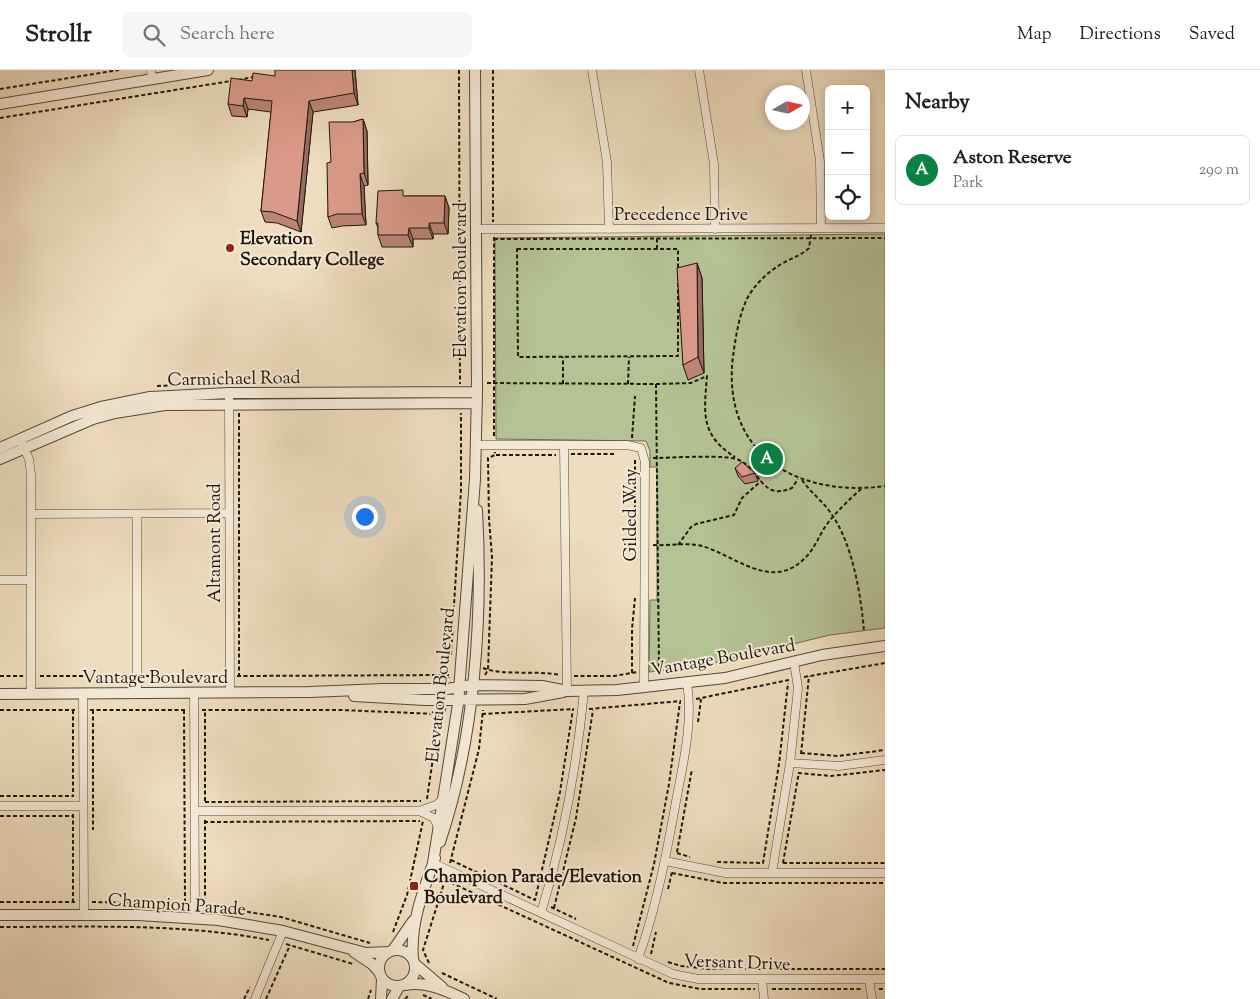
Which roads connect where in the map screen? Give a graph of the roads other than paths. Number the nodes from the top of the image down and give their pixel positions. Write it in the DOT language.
graph roads {
  1 [pos="208,70"];
  2 [pos="592,70"];
  3 [pos="699,70"];
  4 [pos="806,70"];
  5 [pos="476,73"];
  6 [pos="152,74"];
  7 [pos="0,104"];
  8 [pos="821,228"];
  9 [pos="885,228"];
  10 [pos="476,229"];
  11 [pos="610,229"];
  12 [pos="715,229"];
  13 [pos="477,393"];
  14 [pos="229,398"];
  15 [pos="22,444"];
  16 [pos="476,445"];
  17 [pos="564,445"];
  18 [pos="0,448"];
  19 [pos="0,458"];
  20 [pos="475,479"];
  21 [pos="229,513"];
  22 [pos="31,514"];
  23 [pos="138,514"];
  24 [pos="0,580"];
  25 [pos="31,580"];
  26 [pos="885,646"];
  27 [pos="794,662"];
  28 [pos="687,683"];
  29 [pos="472,685"];
  30 [pos="460,686"];
  31 [pos="644,688"];
  32 [pos="567,691"];
  33 [pos="584,691"];
  34 [pos="310,692"];
  35 [pos="83,693"];
  36 [pos="138,693"];
  37 [pos="194,693"];
  38 [pos="230,693"];
  39 [pos="0,694"];
  40 [pos="31,694"];
  41 [pos="471,699"];
  42 [pos="459,700"];
  43 [pos="885,760"];
  44 [pos="790,763"];
  45 [pos="442,800"];
  46 [pos="0,806"];
  47 [pos="83,806"];
  48 [pos="195,811"];
  49 [pos="423,814"];
  50 [pos="437,825"];
  51 [pos="666,861"];
  52 [pos="433,863"];
  53 [pos="772,873"];
  54 [pos="885,873"];
  55 [pos="541,914"];
  56 [pos="0,915"];
  57 [pos="84,915"];
  58 [pos="195,918"];
  59 [pos="415,918"];
  60 [pos="283,931"];
  61 [pos="349,949"];
  62 [pos="390,951"];
  63 [pos="638,959"];
  64 [pos="414,962"];
  65 [pos="381,976"];
  66 [pos="869,979"];
  67 [pos="885,979"];
  68 [pos="762,980"];
  69 [pos="402,986"];
  70 [pos="446,991"];
  71 [pos="255,999"];
  72 [pos="381,999"];
  73 [pos="392,999"];
  74 [pos="464,999"];
  75 [pos="764,999"];
  76 [pos="872,999"];
  1 -- 6 [label="street"];
  2 -- 11 [label="street"];
  3 -- 12 [label="street"];
  4 -- 8 [label="street"];
  5 -- 10 [label="street, Elevation Boulevard"];
  6 -- 7 [label="street"];
  8 -- 9 [label="street, Precedence Drive"];
  8 -- 12 [label="street, Precedence Drive"];
  10 -- 11 [label="street, Precedence Drive"];
  10 -- 13 [label="street, Elevation Boulevard"];
  11 -- 12 [label="street, Precedence Drive"];
  13 -- 14 [label="street, Carmichael Road"];
  13 -- 16 [label="street, Elevation Boulevard"];
  14 -- 15 [label="street, Carmichael Road"];
  14 -- 21 [label="street, Altamont Road"];
  15 -- 18 [label="street, Carmichael Road"];
  15 -- 19 [label="street, Carmichael Road"];
  15 -- 22 [label="street"];
  16 -- 17 [label="street, Gilded Way"];
  16 -- 20 [label="street, Elevation Boulevard"];
  17 -- 31 [label="street, Gilded Way"];
  17 -- 32 [label="street"];
  20 -- 29 [label="street, Elevation Boulevard"];
  20 -- 30 [label="street, Elevation Boulevard"];
  21 -- 23 [label="street"];
  21 -- 38 [label="street, Altamont Road"];
  22 -- 23 [label="street"];
  22 -- 25 [label="street"];
  23 -- 36 [label="street"];
  24 -- 25 [label="street"];
  25 -- 40 [label="street"];
  26 -- 27 [label="street, Vantage Boulevard"];
  27 -- 28 [label="street, Vantage Boulevard"];
  27 -- 44 [label="street"];
  28 -- 31 [label="street, Vantage Boulevard"];
  28 -- 51 [label="street"];
  29 -- 30 [label="street, Vantage Boulevard"];
  29 -- 32 [label="street, Vantage Boulevard"];
  29 -- 41 [label="street, Elevation Boulevard"];
  30 -- 34 [label="street, Vantage Boulevard"];
  30 -- 42 [label="street, Elevation Boulevard"];
  31 -- 33 [label="street, Vantage Boulevard"];
  32 -- 33 [label="street, Vantage Boulevard"];
  32 -- 41 [label="street, Vantage Boulevard"];
  33 -- 55 [label="street"];
  34 -- 38 [label="street, Vantage Boulevard"];
  34 -- 42 [label="street, Vantage Boulevard"];
  35 -- 36 [label="street, Vantage Boulevard"];
  35 -- 40 [label="street, Vantage Boulevard"];
  35 -- 47 [label="street"];
  36 -- 37 [label="street, Vantage Boulevard"];
  37 -- 38 [label="street, Vantage Boulevard"];
  37 -- 48 [label="street"];
  39 -- 40 [label="street, Vantage Boulevard"];
  41 -- 42 [label="street, Vantage Boulevard"];
  41 -- 52 [label="street, Elevation Boulevard"];
  42 -- 45 [label="street, Elevation Boulevard"];
  43 -- 44 [label="street"];
  44 -- 53 [label="street"];
  45 -- 49 [label="street"];
  45 -- 50 [label="street, Elevation Boulevard"];
  46 -- 47 [label="street"];
  47 -- 57 [label="street"];
  48 -- 49 [label="street"];
  48 -- 58 [label="street"];
  49 -- 50 [label="street"];
  50 -- 52 [label="street, Elevation Boulevard"];
  51 -- 53 [label="street"];
  51 -- 63 [label="street"];
  52 -- 55 [label="street, Versant Drive"];
  52 -- 59 [label="street, Elevation Boulevard"];
  53 -- 54 [label="street"];
  55 -- 63 [label="street, Versant Drive"];
  56 -- 57 [label="street, Champion Parade"];
  57 -- 58 [label="street, Champion Parade"];
  58 -- 60 [label="street, Champion Parade"];
  59 -- 62 [label="street, Elevation Boulevard"];
  59 -- 64 [label="street, Elevation Boulevard"];
  60 -- 61 [label="street, Champion Parade"];
  60 -- 71 [label="street"];
  61 -- 62 [label="street, Champion Parade"];
  61 -- 65 [label="street, Champion Parade"];
  62 -- 64 [label="street"];
  62 -- 65 [label="street"];
  63 -- 68 [label="street, Versant Drive"];
  64 -- 69 [label="street"];
  64 -- 70 [label="street"];
  65 -- 69 [label="street"];
  65 -- 72 [label="street"];
  66 -- 67 [label="street, Versant Drive"];
  66 -- 68 [label="street, Versant Drive"];
  66 -- 76 [label="street"];
  68 -- 75 [label="street"];
  69 -- 70 [label="street"];
  69 -- 73 [label="street"];
  70 -- 74 [label="street"];
}
